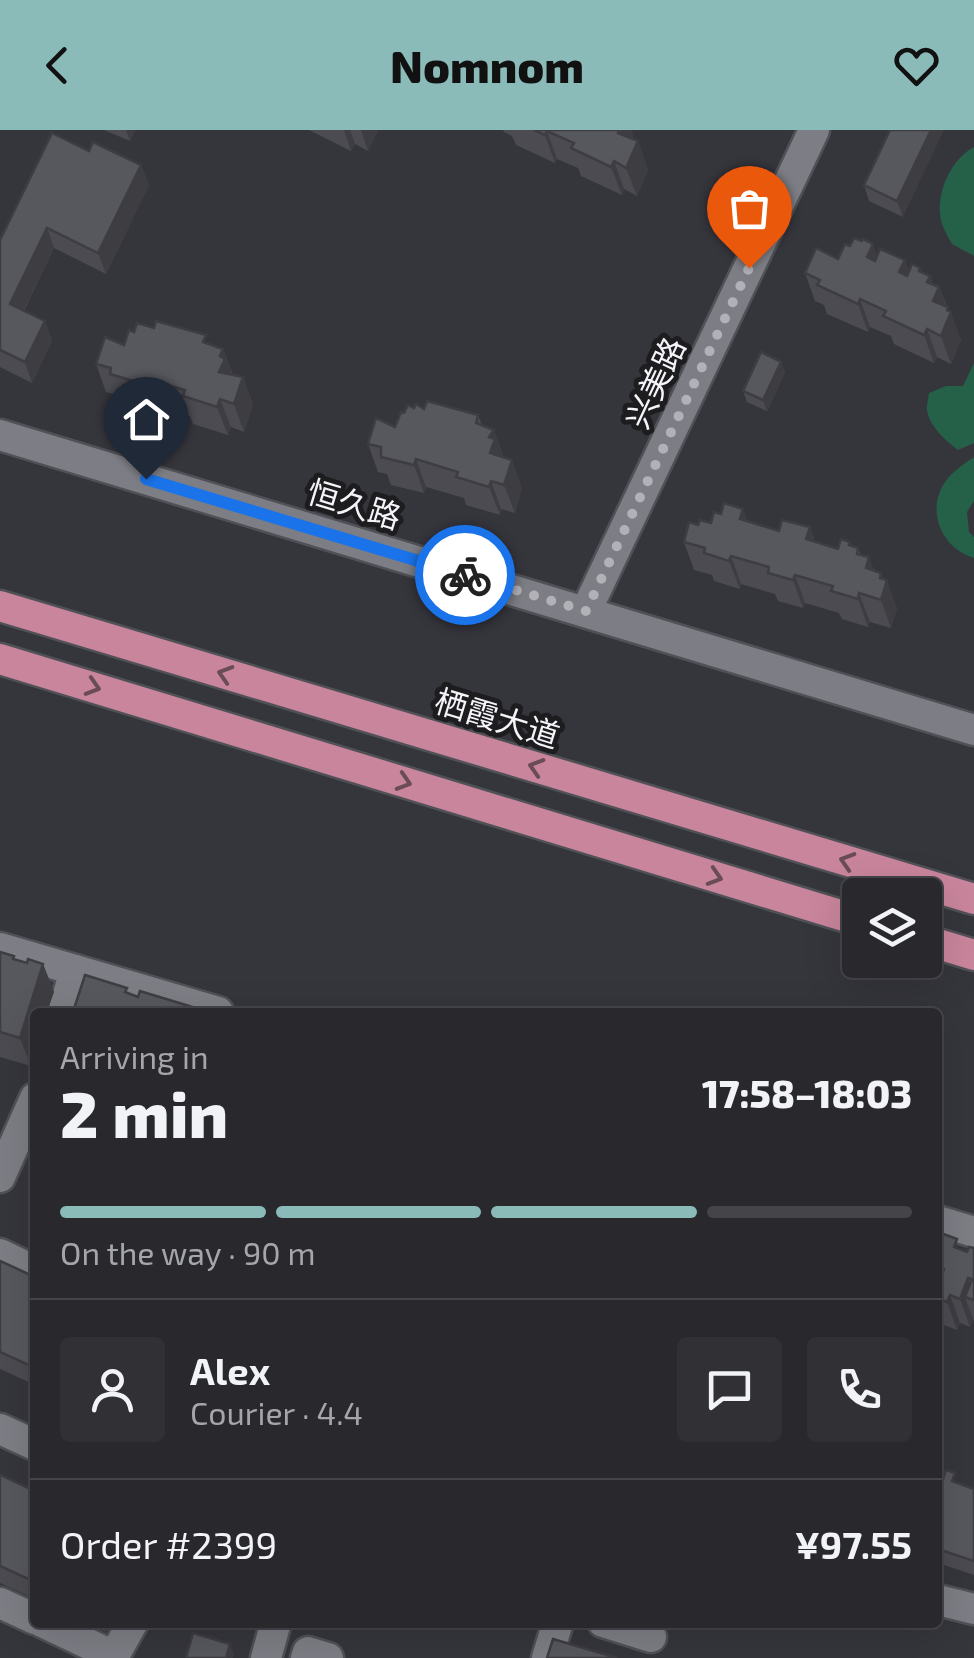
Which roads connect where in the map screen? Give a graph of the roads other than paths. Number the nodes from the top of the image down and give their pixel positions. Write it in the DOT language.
graph roads {
  1 [pos="814,130"];
  2 [pos="0,435"];
  3 [pos="0,606"];
  4 [pos="586,611"];
  5 [pos="0,659"];
  6 [pos="974,730"];
  7 [pos="974,900"];
  8 [pos="842,916"];
  9 [pos="942,945"];
  10 [pos="0,948"];
  11 [pos="974,955"];
  12 [pos="75,970"];
  13 [pos="64,1008"];
  14 [pos="204,1008"];
  15 [pos="30,1113"];
  16 [pos="14,1162"];
  17 [pos="942,1222"];
  18 [pos="974,1232"];
  19 [pos="0,1254"];
  20 [pos="30,1268"];
  21 [pos="0,1430"];
  22 [pos="30,1443"];
  23 [pos="942,1601"];
  24 [pos="0,1603"];
  25 [pos="974,1609"];
  26 [pos="30,1617"];
  27 [pos="55,1628"];
  28 [pos="130,1628"];
  29 [pos="274,1628"];
  30 [pos="556,1628"];
  31 [pos="620,1628"];
  32 [pos="652,1639"];
  33 [pos="266,1658"];
  34 [pos="306,1658"];
  35 [pos="328,1658"];
  36 [pos="547,1658"];
  1 -- 4 [label="street, 兴美路"];
  2 -- 4 [label="street, 恒久路"];
  7 -- 3 [label="main road, 栖霞大道, one-way"];
  4 -- 6 [label="street, 恒久路"];
  5 -- 8 [label="main road, one-way"];
  9 -- 11 [label="main road"];
  10 -- 12 [label="street"];
  12 -- 13 [label="street"];
  12 -- 14 [label="street"];
  15 -- 16 [label="street"];
  17 -- 18 [label="street"];
  19 -- 20 [label="street"];
  21 -- 22 [label="street"];
  23 -- 25 [label="street"];
  24 -- 26 [label="street"];
  27 -- 28 [label="street"];
  29 -- 33 [label="street"];
  30 -- 36 [label="street"];
  31 -- 32 [label="street"];
  34 -- 35 [label="street"];
}
